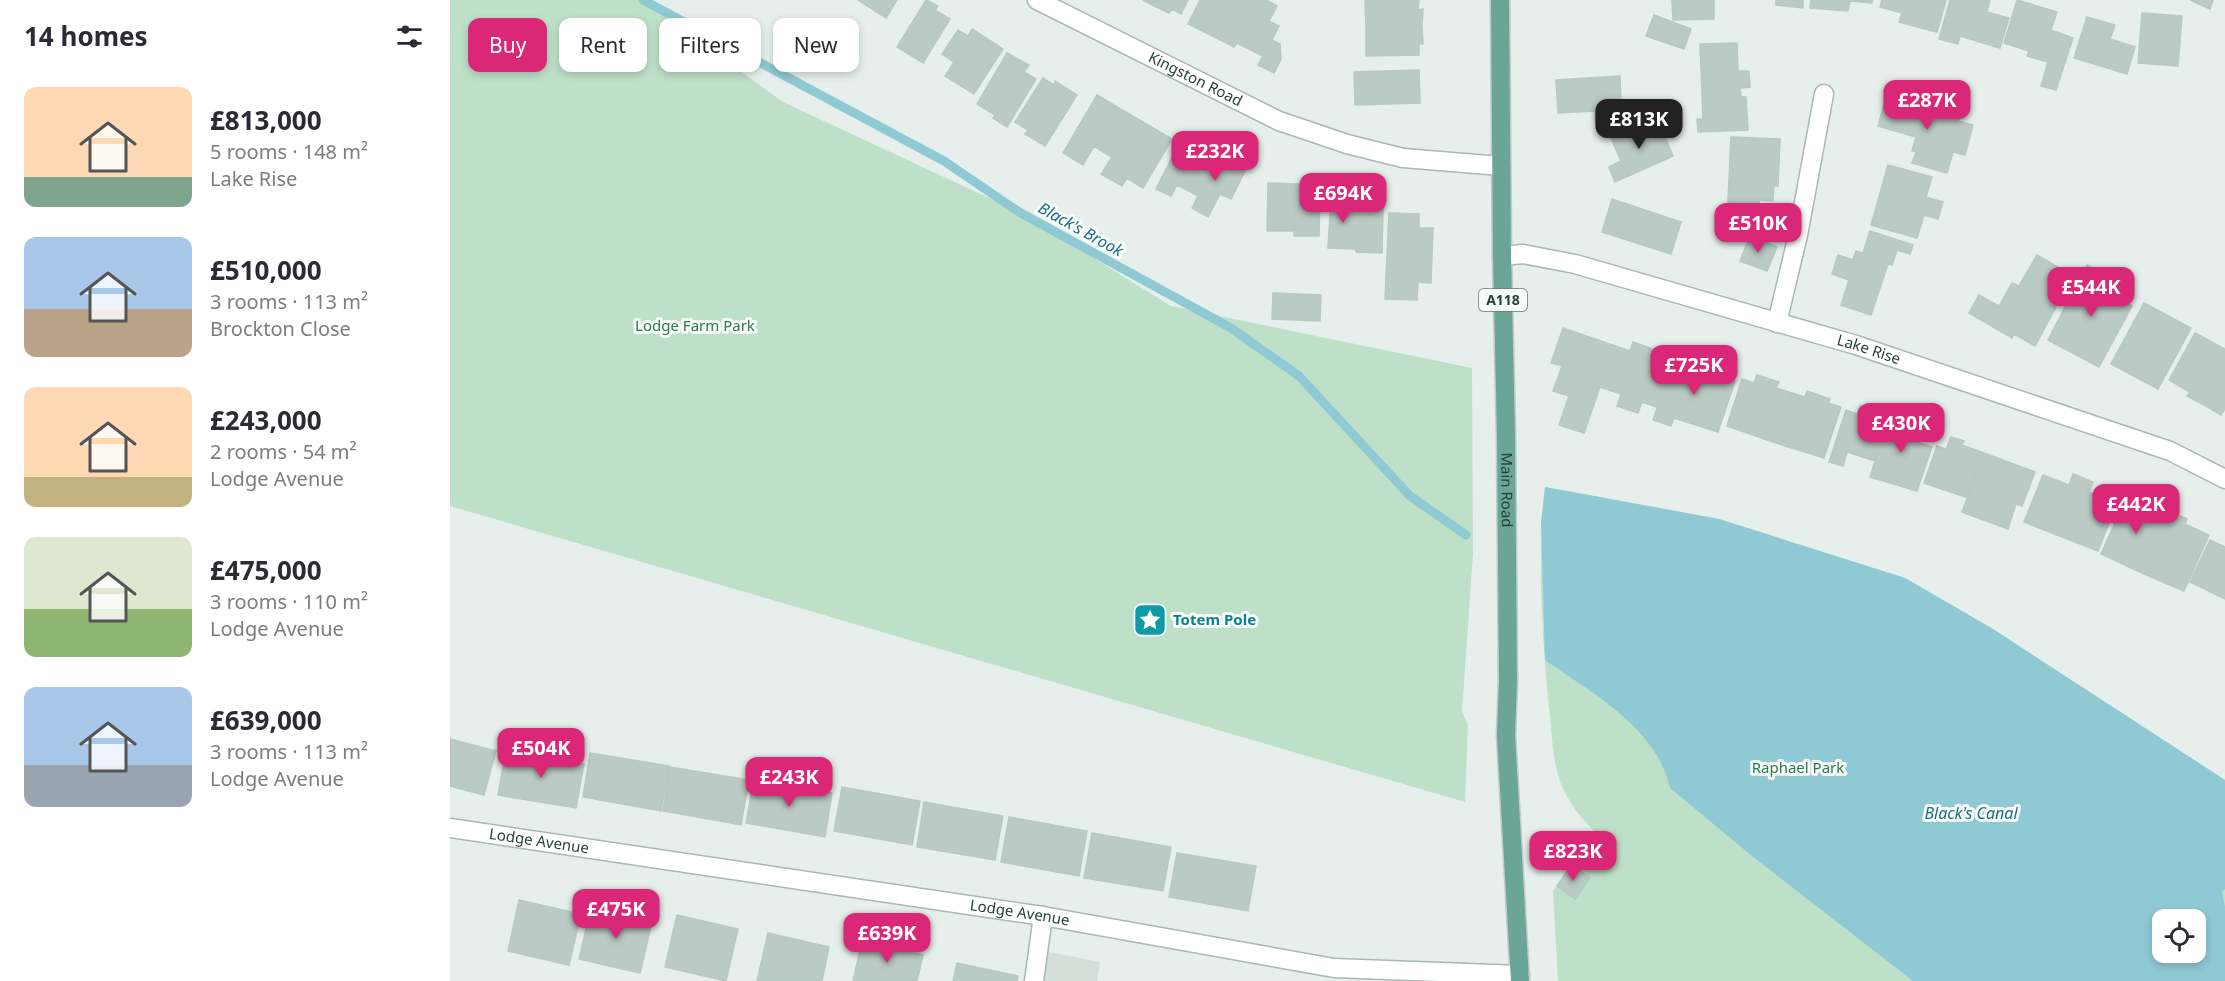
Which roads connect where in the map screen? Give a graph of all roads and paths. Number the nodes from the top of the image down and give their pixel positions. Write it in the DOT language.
graph roads {
  1 [pos="1037,0"];
  2 [pos="1500,0"];
  3 [pos="1824,94"];
  4 [pos="1501,166"];
  5 [pos="1502,256"];
  6 [pos="1777,323"];
  7 [pos="2225,479"];
  8 [pos="450,828"];
  9 [pos="1043,916"];
  10 [pos="1520,978"];
  11 [pos="1034,981"];
  1 -- 4 [label="street, Kingston Road"];
  2 -- 4 [label="main road, Main Road / A118"];
  3 -- 6 [label="street"];
  4 -- 5 [label="main road, Main Road / A118"];
  5 -- 6 [label="street, Lake Rise"];
  5 -- 10 [label="main road, Main Road / A118"];
  6 -- 7 [label="street, Lake Rise"];
  8 -- 9 [label="street, Lodge Avenue"];
  9 -- 10 [label="street, Lodge Avenue"];
  9 -- 11 [label="street"];
}
